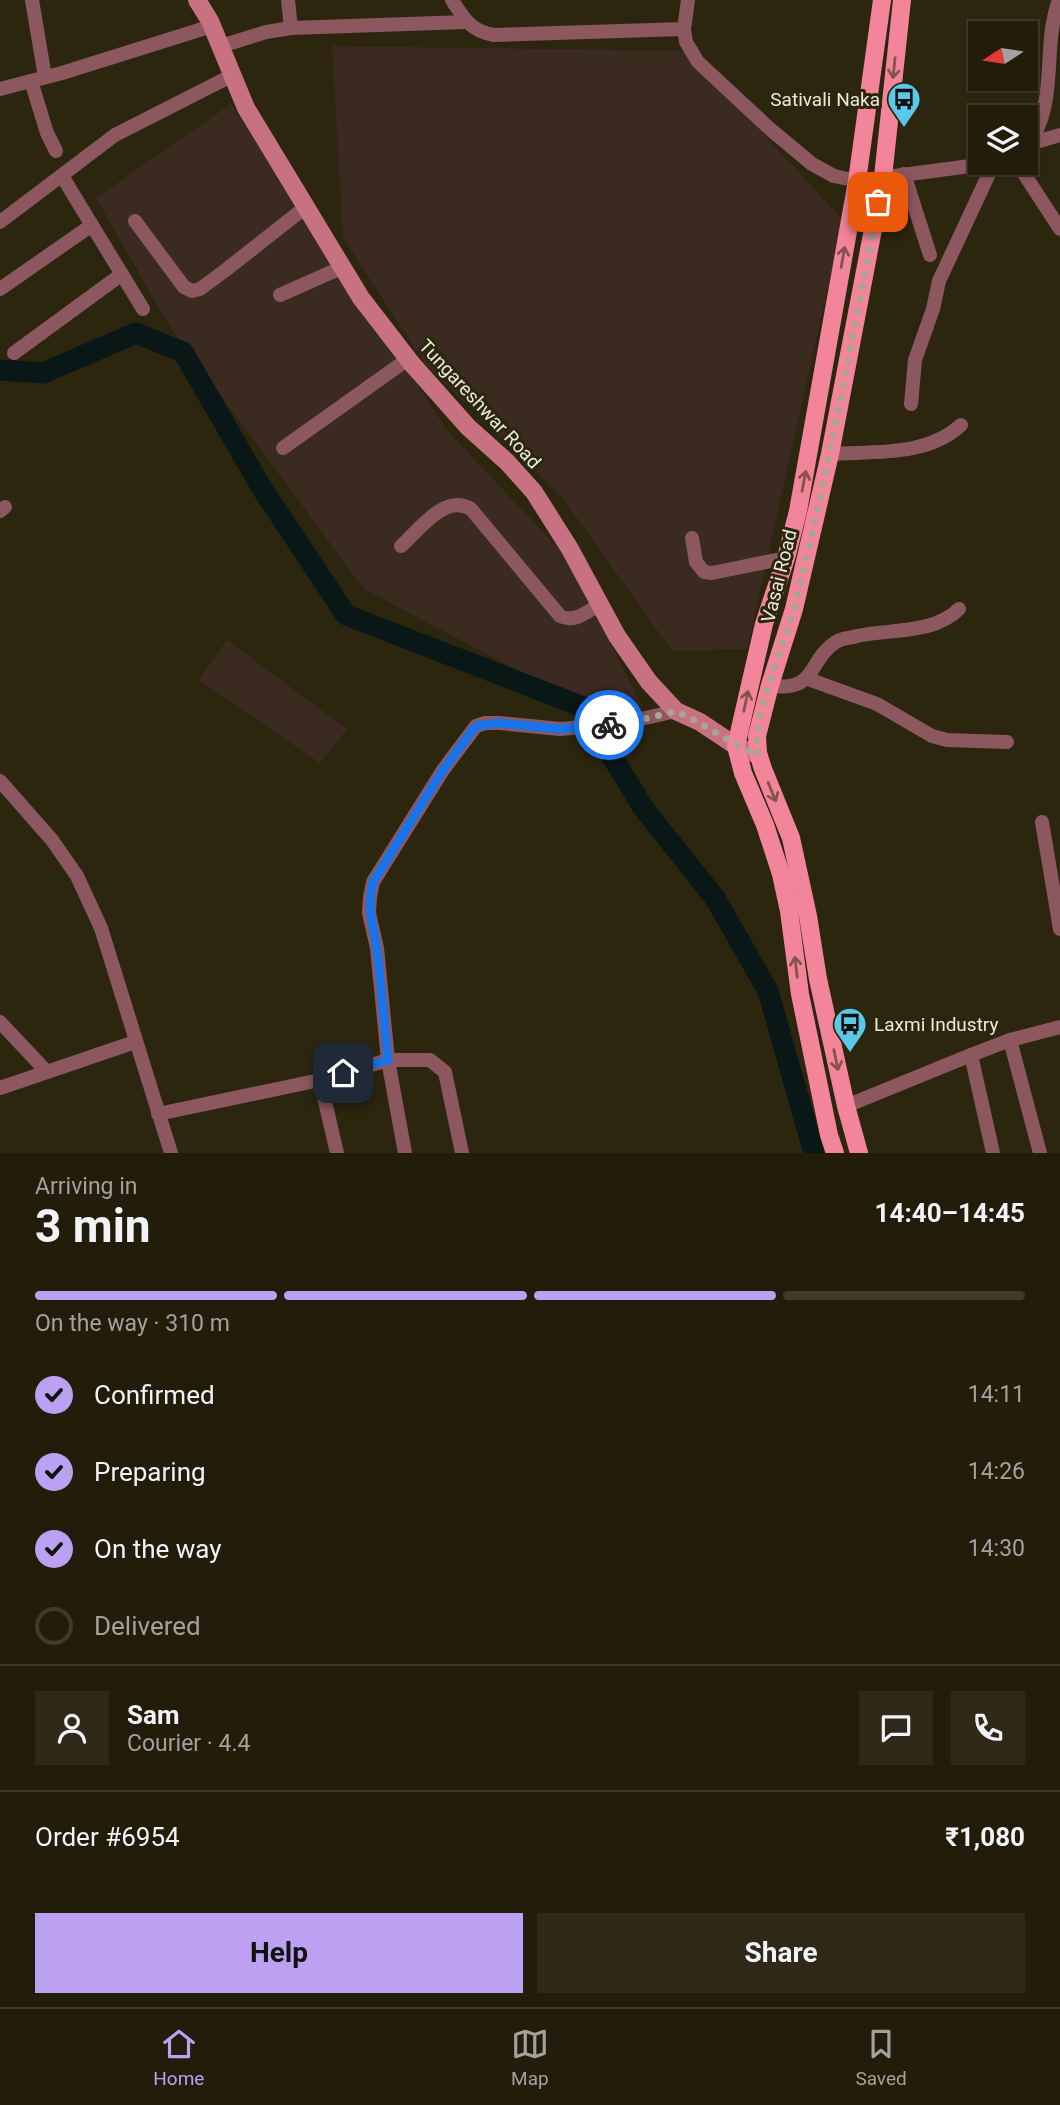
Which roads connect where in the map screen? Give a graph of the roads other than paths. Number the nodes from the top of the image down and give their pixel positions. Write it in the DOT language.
graph roads {
  1 [pos="32,0"];
  2 [pos="197,0"];
  3 [pos="288,0"];
  4 [pos="452,0"];
  5 [pos="688,0"];
  6 [pos="882,0"];
  7 [pos="902,0"];
  8 [pos="1059,0"];
  9 [pos="466,22"];
  10 [pos="212,26"];
  11 [pos="291,28"];
  12 [pos="684,29"];
  13 [pos="221,46"];
  14 [pos="231,76"];
  15 [pos="38,79"];
  16 [pos="0,89"];
  17 [pos="1038,123"];
  18 [pos="1060,135"];
  19 [pos="1038,142"];
  20 [pos="56,151"];
  21 [pos="968,166"];
  22 [pos="904,174"];
  23 [pos="988,175"];
  24 [pos="1025,175"];
  25 [pos="62,176"];
  26 [pos="883,177"];
  27 [pos="857,181"];
  28 [pos="307,206"];
  29 [pos="135,221"];
  30 [pos="0,222"];
  31 [pos="92,225"];
  32 [pos="1060,229"];
  33 [pos="930,255"];
  34 [pos="343,267"];
  35 [pos="122,274"];
  36 [pos="0,289"];
  37 [pos="280,295"];
  38 [pos="143,309"];
  39 [pos="13,353"];
  40 [pos="408,359"];
  41 [pos="911,404"];
  42 [pos="961,425"];
  43 [pos="283,448"];
  44 [pos="830,454"];
  45 [pos="692,538"];
  46 [pos="401,546"];
  47 [pos="786,558"];
  48 [pos="599,605"];
  49 [pos="959,609"];
  50 [pos="808,679"];
  51 [pos="769,685"];
  52 [pos="676,711"];
  53 [pos="1007,742"];
  54 [pos="736,746"];
  55 [pos="758,755"];
  56 [pos="0,781"];
  57 [pos="1042,822"];
  58 [pos="1060,929"];
  59 [pos="0,1022"];
  60 [pos="1060,1027"];
  61 [pos="1010,1040"];
  62 [pos="135,1042"];
  63 [pos="971,1055"];
  64 [pos="388,1060"];
  65 [pos="47,1072"];
  66 [pos="320,1080"];
  67 [pos="0,1088"];
  68 [pos="846,1106"];
  69 [pos="158,1114"];
  70 [pos="171,1153"];
  71 [pos="337,1153"];
  72 [pos="405,1153"];
  73 [pos="463,1153"];
  74 [pos="835,1153"];
  75 [pos="859,1153"];
  76 [pos="993,1153"];
  77 [pos="1040,1153"];
  1 -- 15 [label="street"];
  2 -- 10 [label="street, Tungareshwar Road"];
  3 -- 11 [label="street"];
  4 -- 9 [label="street"];
  5 -- 12 [label="street"];
  6 -- 27 [label="main road, Vasai Road"];
  7 -- 26 [label="main road, Vasai Road, one-way"];
  8 -- 17 [label="street"];
  9 -- 11 [label="street"];
  9 -- 12 [label="street"];
  10 -- 13 [label="street, Tungareshwar Road"];
  10 -- 15 [label="street"];
  11 -- 13 [label="street"];
  12 -- 27 [label="street"];
  13 -- 14 [label="street, Tungareshwar Road"];
  14 -- 25 [label="street"];
  14 -- 28 [label="street, Tungareshwar Road"];
  15 -- 16 [label="street"];
  15 -- 20 [label="street"];
  18 -- 19 [label="street"];
  21 -- 22 [label="street"];
  22 -- 26 [label="street"];
  22 -- 33 [label="street"];
  23 -- 41 [label="street"];
  24 -- 32 [label="street"];
  25 -- 30 [label="street"];
  25 -- 31 [label="street"];
  26 -- 27 [label="street"];
  26 -- 44 [label="main road, Vasai Road"];
  47 -- 27 [label="main road, Vasai Road, one-way"];
  28 -- 29 [label="street"];
  28 -- 34 [label="street, Tungareshwar Road"];
  31 -- 35 [label="street"];
  31 -- 36 [label="street"];
  34 -- 37 [label="street"];
  34 -- 40 [label="street, Tungareshwar Road"];
  35 -- 38 [label="street"];
  35 -- 39 [label="street"];
  40 -- 43 [label="street"];
  40 -- 48 [label="street, Tungareshwar Road"];
  42 -- 44 [label="street"];
  44 -- 51 [label="main road, Vasai Road"];
  45 -- 47 [label="street"];
  46 -- 48 [label="street"];
  54 -- 47 [label="main road, Vasai Road, one-way"];
  48 -- 52 [label="street, Tungareshwar Road"];
  49 -- 50 [label="street"];
  50 -- 51 [label="street"];
  50 -- 53 [label="street"];
  51 -- 55 [label="main road, Vasai Road"];
  52 -- 54 [label="street, Tungareshwar Road"];
  52 -- 64 [label="street"];
  54 -- 55 [label="street, Tungareshwar Road"];
  74 -- 54 [label="main road, Vasai Road, one-way"];
  55 -- 68 [label="main road, Vasai Road, one-way"];
  56 -- 62 [label="street"];
  57 -- 58 [label="street"];
  59 -- 65 [label="street"];
  60 -- 61 [label="street"];
  61 -- 63 [label="street"];
  61 -- 77 [label="street"];
  62 -- 65 [label="street"];
  62 -- 69 [label="street"];
  63 -- 68 [label="street"];
  63 -- 76 [label="street"];
  64 -- 66 [label="street"];
  64 -- 72 [label="street"];
  64 -- 73 [label="street"];
  65 -- 67 [label="street"];
  66 -- 69 [label="street"];
  66 -- 71 [label="street"];
  68 -- 75 [label="main road, Vasai Road"];
  69 -- 70 [label="street"];
}
